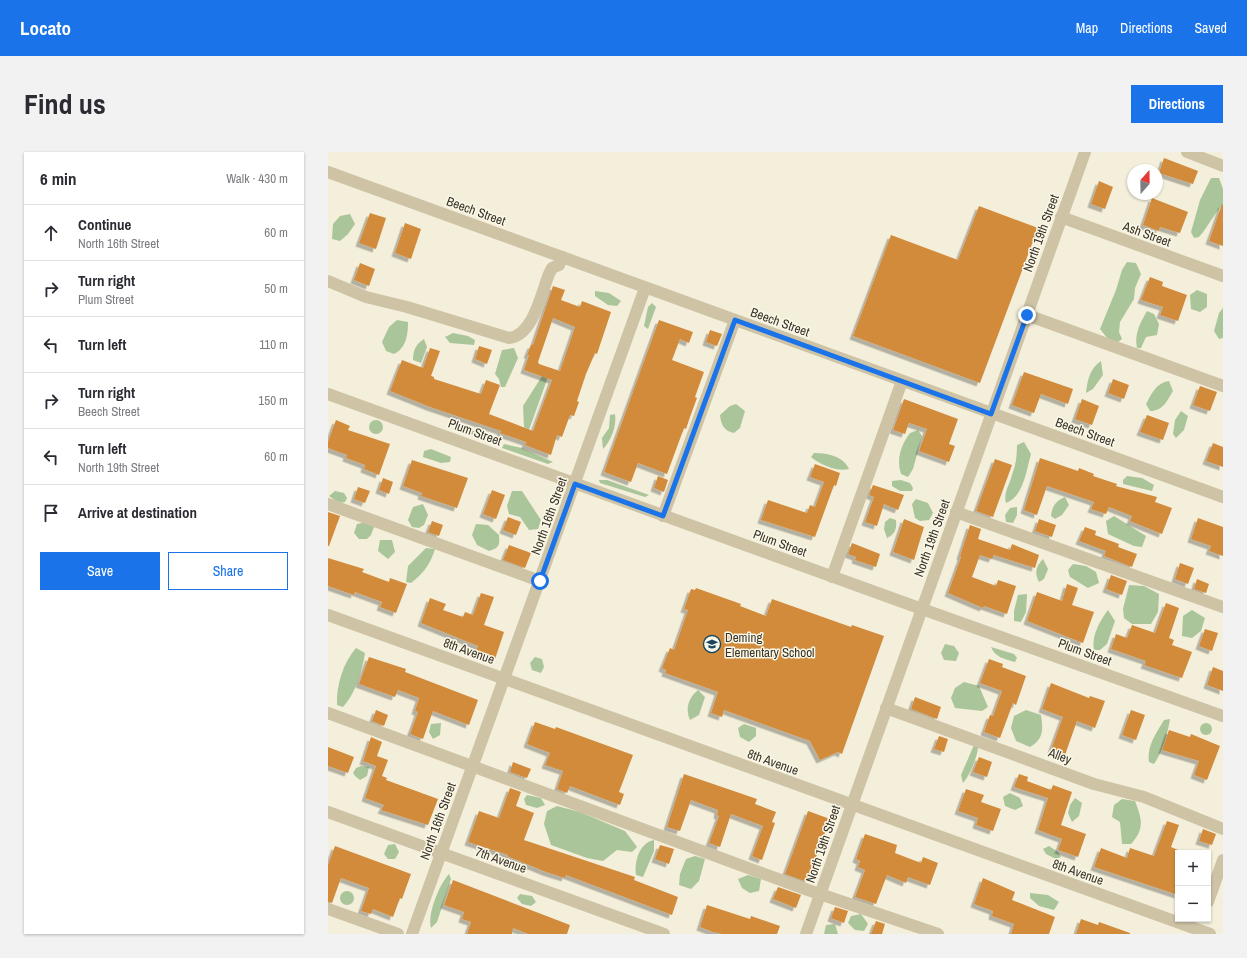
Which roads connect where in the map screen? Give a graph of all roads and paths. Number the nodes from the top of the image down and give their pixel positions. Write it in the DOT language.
graph roads {
  1 [pos="1085,152"];
  2 [pos="1187,152"];
  3 [pos="1223,166"];
  4 [pos="328,172"];
  5 [pos="1061,217"];
  6 [pos="562,257"];
  7 [pos="1223,276"];
  8 [pos="328,281"];
  9 [pos="645,288"];
  10 [pos="1027,315"];
  11 [pos="735,320"];
  12 [pos="902,381"];
  13 [pos="1223,386"];
  14 [pos="328,394"];
  15 [pos="991,414"];
  16 [pos="575,484"];
  17 [pos="1223,497"];
  18 [pos="328,504"];
  19 [pos="956,512"];
  20 [pos="663,516"];
  21 [pos="832,577"];
  22 [pos="540,581"];
  23 [pos="1223,607"];
  24 [pos="922,609"];
  25 [pos="328,615"];
  26 [pos="505,679"];
  27 [pos="886,708"];
  28 [pos="328,713"];
  29 [pos="1223,716"];
  30 [pos="473,766"];
  31 [pos="852,806"];
  32 [pos="328,812"];
  33 [pos="1223,830"];
  34 [pos="441,853"];
  35 [pos="1223,860"];
  36 [pos="820,894"];
  37 [pos="1211,894"];
  38 [pos="328,909"];
  39 [pos="1200,924"];
  40 [pos="398,934"];
  41 [pos="412,934"];
  42 [pos="664,934"];
  43 [pos="806,934"];
  44 [pos="938,934"];
  45 [pos="1210,934"];
  1 -- 5 [label="street, North 19th Street"];
  2 -- 3 [label="street"];
  4 -- 6 [label="street, Beech Street"];
  5 -- 7 [label="street, Ash Street"];
  5 -- 10 [label="street, North 19th Street"];
  6 -- 8 [label="street"];
  6 -- 9 [label="street, Beech Street"];
  9 -- 11 [label="street, Beech Street"];
  9 -- 16 [label="street, North 16th Street"];
  10 -- 13 [label="street"];
  10 -- 15 [label="street, North 19th Street"];
  11 -- 12 [label="street, Beech Street"];
  11 -- 20 [label="street"];
  12 -- 15 [label="street, Beech Street"];
  12 -- 21 [label="street"];
  14 -- 16 [label="street, Plum Street"];
  15 -- 17 [label="street, Beech Street"];
  15 -- 19 [label="street, North 19th Street"];
  16 -- 20 [label="street, Plum Street"];
  16 -- 22 [label="street, North 16th Street"];
  18 -- 22 [label="street"];
  19 -- 23 [label="street"];
  19 -- 24 [label="street, North 19th Street"];
  20 -- 21 [label="street, Plum Street"];
  21 -- 24 [label="street, Plum Street"];
  22 -- 26 [label="street, North 16th Street"];
  24 -- 27 [label="street, North 19th Street"];
  24 -- 29 [label="street, Plum Street"];
  25 -- 26 [label="street, 8th Avenue"];
  26 -- 30 [label="street, North 16th Street"];
  26 -- 31 [label="street, 8th Avenue"];
  27 -- 31 [label="street, North 19th Street"];
  27 -- 33 [label="street, Alley"];
  28 -- 30 [label="street"];
  30 -- 34 [label="street, North 16th Street"];
  30 -- 36 [label="street"];
  31 -- 36 [label="street, North 19th Street"];
  31 -- 39 [label="street, 8th Avenue"];
  32 -- 34 [label="street, 7th Avenue"];
  34 -- 41 [label="street, North 16th Street"];
  34 -- 42 [label="street, 7th Avenue"];
  35 -- 37 [label="street"];
  36 -- 43 [label="street, North 19th Street"];
  36 -- 44 [label="street"];
  38 -- 40 [label="street"];
  39 -- 45 [label="street, 8th Avenue"];
}
